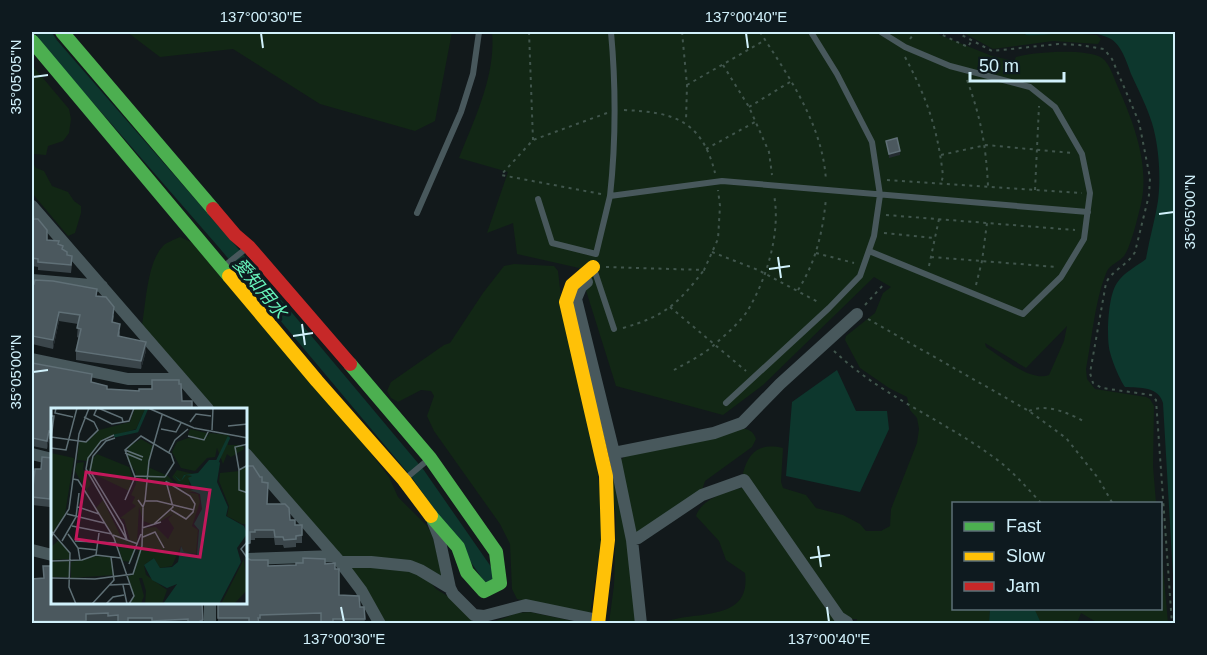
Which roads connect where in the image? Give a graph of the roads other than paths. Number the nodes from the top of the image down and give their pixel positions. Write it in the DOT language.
graph roads {
  1 [pos="62,32"];
  2 [pos="479,32"];
  3 [pos="611,32"];
  4 [pos="811,32"];
  5 [pos="881,32"];
  6 [pos="32,41"];
  7 [pos="880,195"];
  8 [pos="610,196"];
  9 [pos="538,198"];
  10 [pos="32,206"];
  11 [pos="1088,212"];
  12 [pos="417,213"];
  13 [pos="249,247"];
  14 [pos="869,251"];
  15 [pos="594,260"];
  16 [pos="224,266"];
  17 [pos="32,280"];
  18 [pos="102,286"];
  19 [pos="857,314"];
  20 [pos="614,329"];
  21 [pos="32,359"];
  22 [pos="182,379"];
  23 [pos="726,404"];
  24 [pos="207,408"];
  25 [pos="615,453"];
  26 [pos="32,454"];
  27 [pos="430,458"];
  28 [pos="51,459"];
  29 [pos="249,460"];
  30 [pos="406,479"];
  31 [pos="430,515"];
  32 [pos="632,540"];
  33 [pos="32,550"];
  34 [pos="51,555"];
  35 [pos="337,559"];
  36 [pos="248,560"];
  37 [pos="450,588"];
  38 [pos="210,604"];
  39 [pos="598,622"];
  40 [pos="847,622"];
  41 [pos="210,624"];
  42 [pos="380,624"];
  43 [pos="641,624"];
  1 -- 13 [label="street"];
  2 -- 12 [label="lane"];
  3 -- 8 [label="lane"];
  4 -- 7 [label="lane"];
  5 -- 11 [label="lane"];
  6 -- 16 [label="street"];
  7 -- 8 [label="lane"];
  7 -- 11 [label="lane"];
  7 -- 14 [label="lane"];
  8 -- 15 [label="lane"];
  9 -- 15 [label="lane"];
  10 -- 18 [label="street"];
  11 -- 14 [label="lane"];
  13 -- 16 [label="lane"];
  13 -- 27 [label="street"];
  14 -- 23 [label="lane"];
  15 -- 20 [label="lane"];
  15 -- 25 [label="street"];
  15 -- 39 [label="street"];
  16 -- 30 [label="street"];
  17 -- 18 [label="street"];
  18 -- 22 [label="street"];
  19 -- 25 [label="street"];
  21 -- 22 [label="street"];
  22 -- 24 [label="street"];
  25 -- 32 [label="street"];
  26 -- 28 [label="street"];
  27 -- 30 [label="lane"];
  27 -- 31 [label="street"];
  29 -- 35 [label="street"];
  30 -- 31 [label="street"];
  31 -- 37 [label="street"];
  32 -- 40 [label="street"];
  32 -- 43 [label="street"];
  33 -- 34 [label="street"];
  35 -- 36 [label="street"];
  35 -- 37 [label="street"];
  35 -- 42 [label="street"];
  37 -- 39 [label="street"];
  38 -- 41 [label="street"];
}
